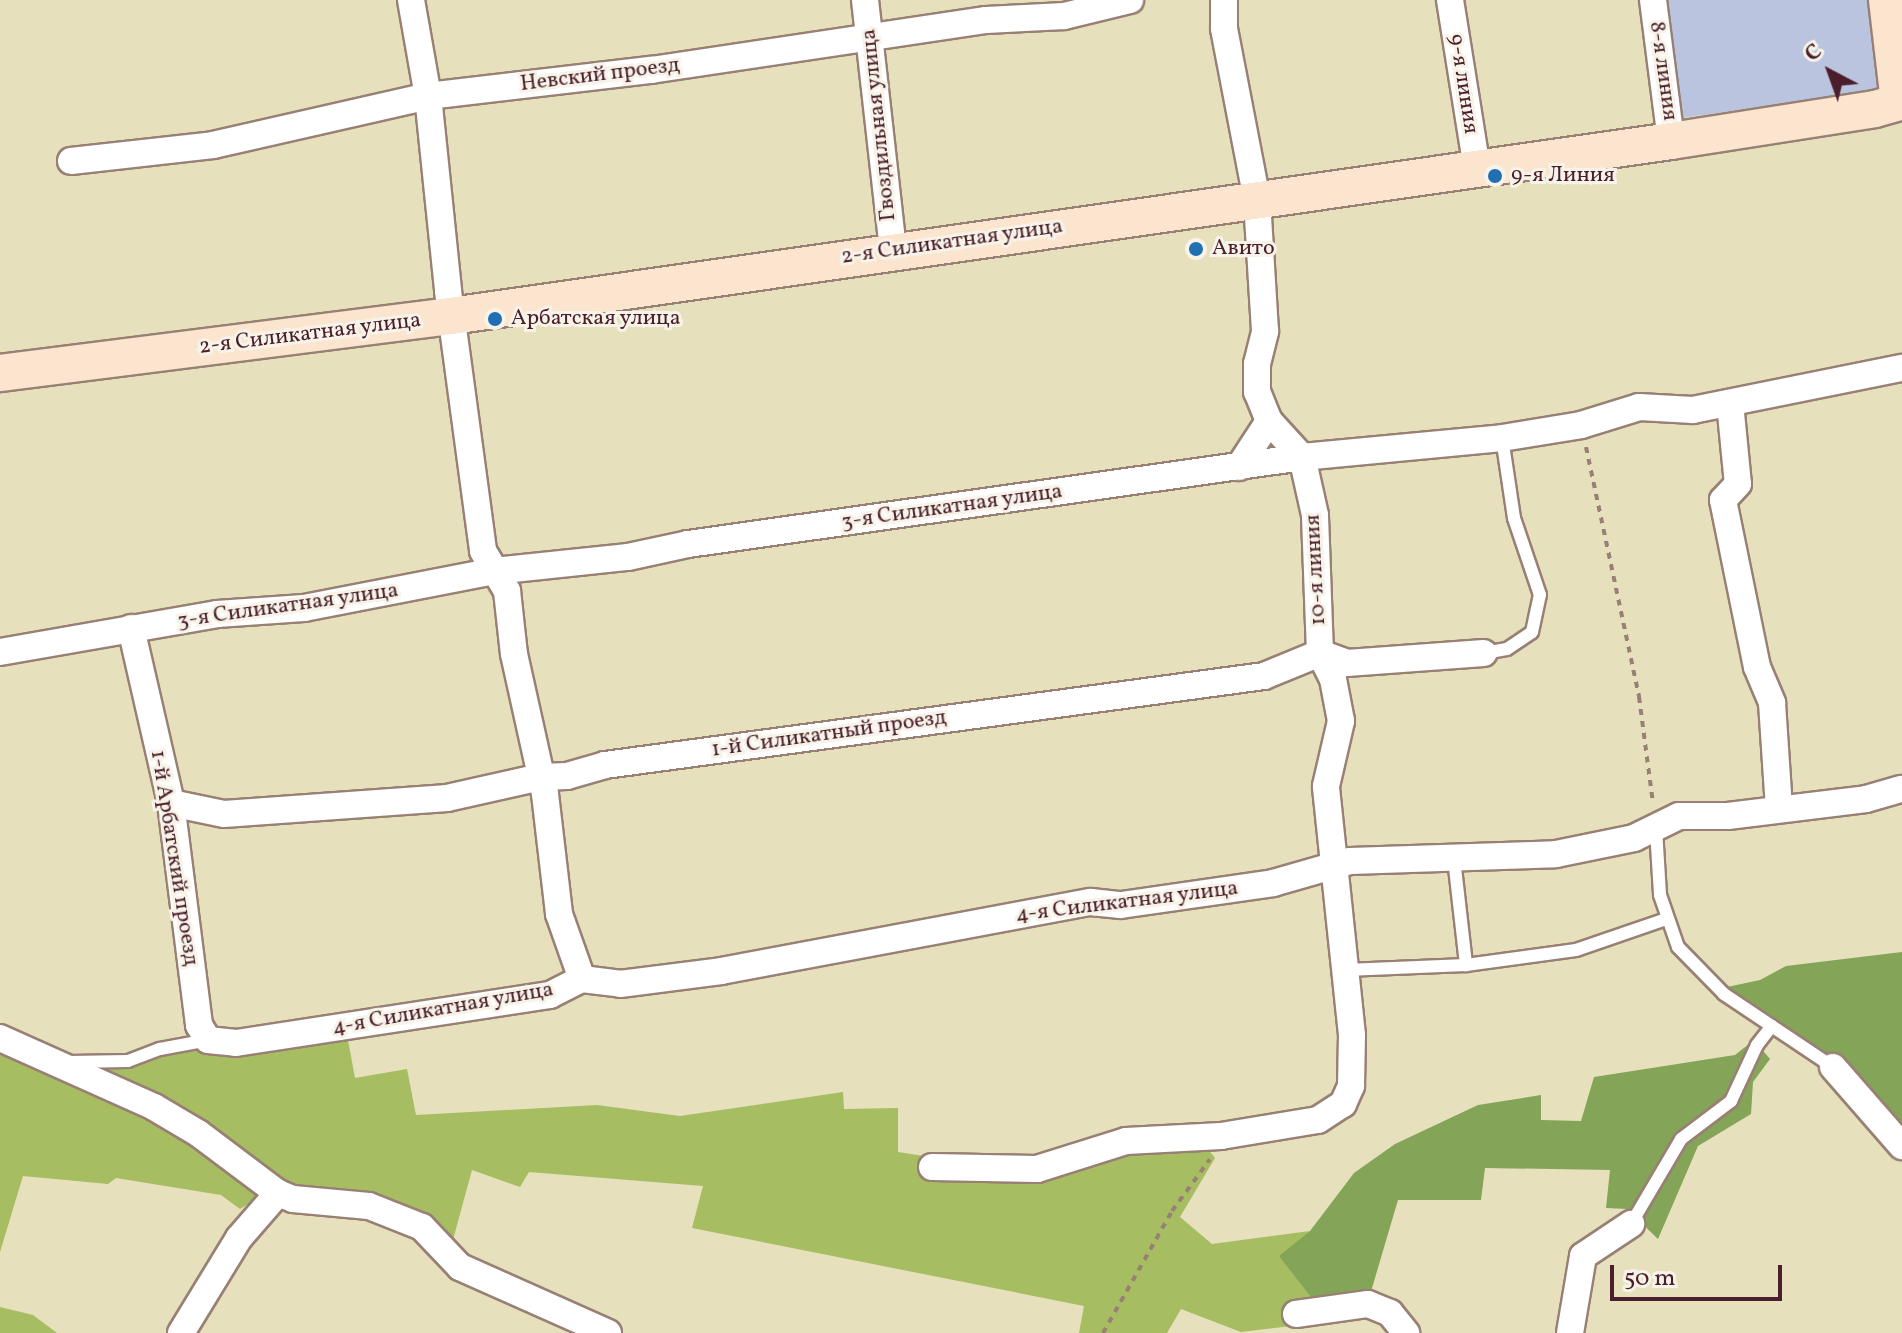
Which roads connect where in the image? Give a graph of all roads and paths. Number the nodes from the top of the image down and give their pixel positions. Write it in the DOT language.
graph roads {
  1 [pos="411,0"];
  2 [pos="865,0"];
  3 [pos="1130,0"];
  4 [pos="1224,0"];
  5 [pos="1450,0"];
  6 [pos="1653,0"];
  7 [pos="1887,0"];
  8 [pos="869,36"];
  9 [pos="428,96"];
  10 [pos="1901,106"];
  11 [pos="1671,141"];
  12 [pos="71,161"];
  13 [pos="1477,168"];
  14 [pos="1257,200"];
  15 [pos="893,250"];
  16 [pos="451,316"];
  17 [pos="1902,368"];
  18 [pos="0,373"];
  19 [pos="1730,403"];
  20 [pos="1269,421"];
  21 [pos="1581,425"];
  22 [pos="1502,438"];
  23 [pos="1302,457"];
  24 [pos="1239,467"];
  25 [pos="494,571"];
  26 [pos="131,628"];
  27 [pos="0,652"];
  28 [pos="1320,653"];
  29 [pos="1484,653"];
  30 [pos="541,777"];
  31 [pos="1902,789"];
  32 [pos="171,803"];
  33 [pos="1779,808"];
  34 [pos="1656,829"];
  35 [pos="1454,859"];
  36 [pos="1333,864"];
  37 [pos="1666,919"];
  38 [pos="1466,965"];
  39 [pos="1346,970"];
  40 [pos="582,979"];
  41 [pos="1772,1026"];
  42 [pos="0,1038"];
  43 [pos="208,1040"];
  44 [pos="66,1066"];
  45 [pos="1833,1067"];
  46 [pos="1221,1136"];
  47 [pos="1902,1146"];
  48 [pos="932,1167"];
  49 [pos="278,1193"];
  50 [pos="1631,1224"];
  51 [pos="1296,1314"];
  52 [pos="181,1333"];
  53 [pos="608,1333"];
  54 [pos="1103,1333"];
  55 [pos="1406,1333"];
  56 [pos="1570,1333"];
  1 -- 9 [label="street"];
  2 -- 8 [label="street, Гвоздильная улица"];
  3 -- 8 [label="street, Невский проезд"];
  4 -- 14 [label="street, 10-я линия"];
  5 -- 13 [label="street, 9-я линия"];
  6 -- 11 [label="street, 8-я линия"];
  7 -- 10 [label="street"];
  8 -- 9 [label="street, Невский проезд"];
  8 -- 15 [label="street, Гвоздильная улица"];
  9 -- 12 [label="street, Невский проезд"];
  9 -- 16 [label="street"];
  10 -- 11 [label="street, 2-я Силикатная улица"];
  11 -- 13 [label="street, 2-я Силикатная улица"];
  13 -- 14 [label="street, 2-я Силикатная улица"];
  14 -- 15 [label="street, 2-я Силикатная улица"];
  14 -- 20 [label="street, 10-я линия"];
  15 -- 16 [label="street, 2-я Силикатная улица"];
  16 -- 18 [label="street, 2-я Силикатная улица"];
  16 -- 25 [label="street"];
  17 -- 19 [label="street, 3-я Силикатная улица"];
  19 -- 21 [label="street, 3-я Силикатная улица"];
  19 -- 33 [label="street"];
  20 -- 23 [label="street, 10-я линия"];
  20 -- 24 [label="street"];
  21 -- 22 [label="street, 3-я Силикатная улица"];
  21 -- 34 [label="path"];
  22 -- 23 [label="street, 3-я Силикатная улица"];
  22 -- 29 [label="lane"];
  23 -- 24 [label="street, 3-я Силикатная улица"];
  23 -- 28 [label="street, 10-я линия"];
  24 -- 25 [label="street, 3-я Силикатная улица"];
  25 -- 26 [label="street, 3-я Силикатная улица"];
  25 -- 30 [label="street"];
  26 -- 27 [label="street, 3-я Силикатная улица"];
  26 -- 32 [label="street, 1-й Арбатский проезд"];
  28 -- 29 [label="street"];
  28 -- 30 [label="street, 1-й Силикатный проезд"];
  28 -- 36 [label="street, 10-я линия"];
  30 -- 32 [label="street, 1-й Силикатный проезд"];
  30 -- 40 [label="street"];
  31 -- 33 [label="street, 4-я Силикатная улица"];
  32 -- 43 [label="street, 1-й Арбатский проезд"];
  33 -- 34 [label="street, 4-я Силикатная улица"];
  34 -- 35 [label="street, 4-я Силикатная улица"];
  34 -- 37 [label="lane"];
  35 -- 36 [label="street, 4-я Силикатная улица"];
  35 -- 38 [label="lane"];
  36 -- 39 [label="street, 10-я линия"];
  36 -- 40 [label="street, 4-я Силикатная улица"];
  37 -- 38 [label="lane"];
  37 -- 41 [label="lane"];
  38 -- 39 [label="lane"];
  39 -- 46 [label="street, 10-я линия"];
  40 -- 43 [label="street, 4-я Силикатная улица"];
  41 -- 45 [label="lane"];
  41 -- 50 [label="lane"];
  42 -- 44 [label="street"];
  43 -- 44 [label="lane"];
  44 -- 49 [label="street"];
  45 -- 47 [label="street"];
  46 -- 48 [label="street"];
  46 -- 54 [label="path"];
  49 -- 52 [label="street"];
  49 -- 53 [label="street"];
  50 -- 56 [label="street"];
  51 -- 55 [label="street"];
}
